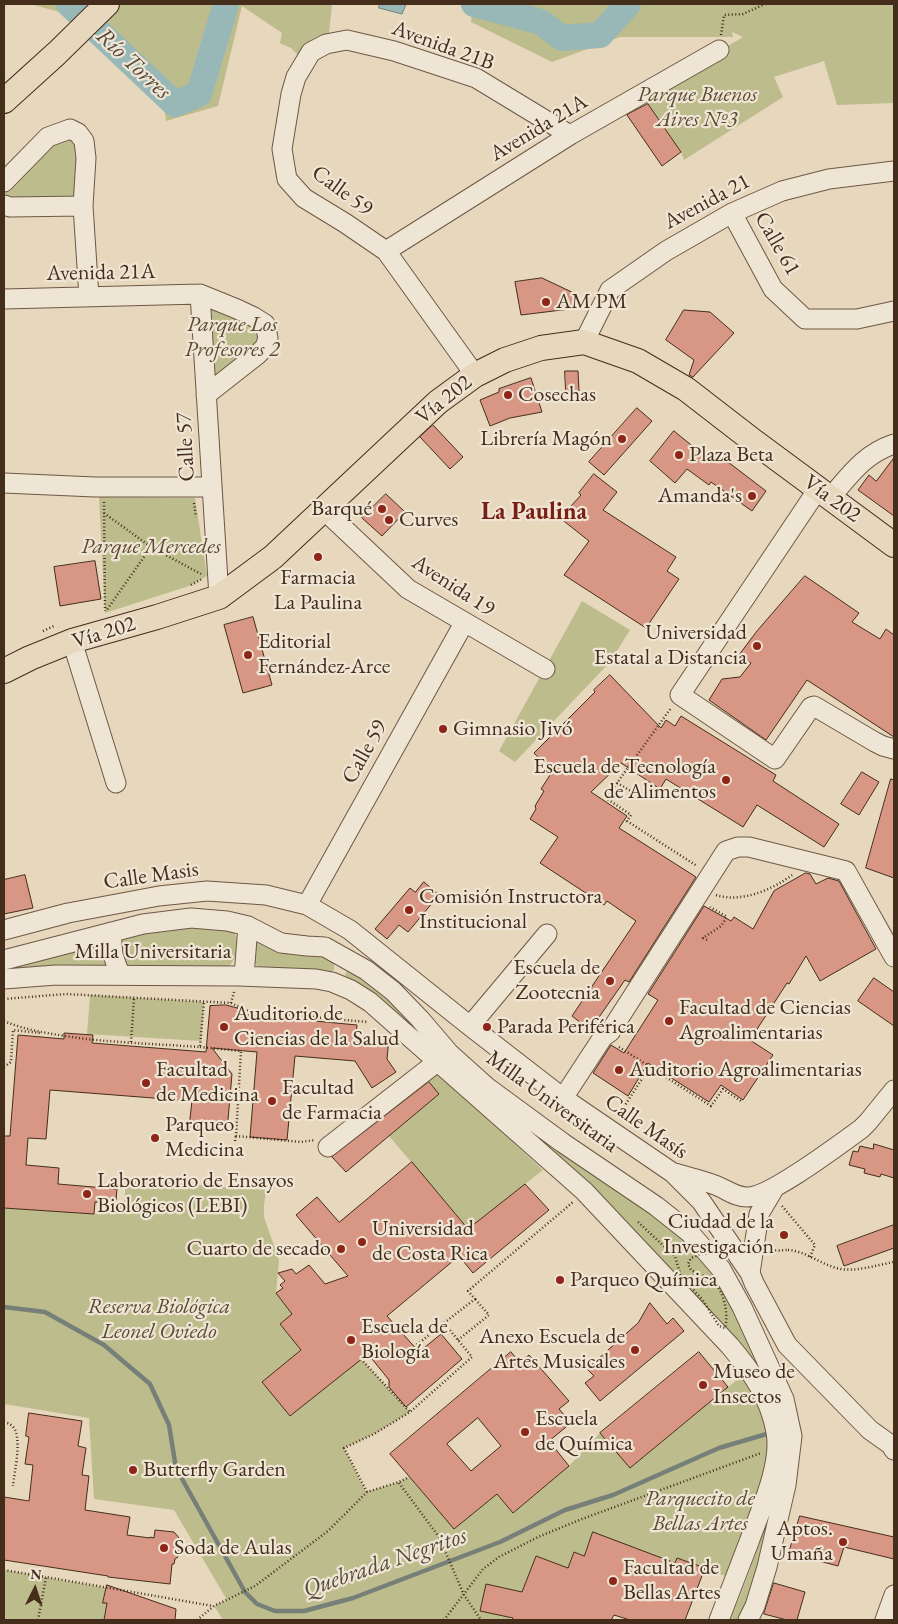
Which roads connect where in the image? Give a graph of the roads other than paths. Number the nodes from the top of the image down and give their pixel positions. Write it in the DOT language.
graph roads {
  1 [pos="105,6"];
  2 [pos="347,40"];
  3 [pos="719,50"];
  4 [pos="4,101"];
  5 [pos="570,136"];
  6 [pos="894,171"];
  7 [pos="4,182"];
  8 [pos="4,205"];
  9 [pos="84,206"];
  10 [pos="732,214"];
  11 [pos="386,251"];
  12 [pos="200,294"];
  13 [pos="89,297"];
  14 [pos="4,299"];
  15 [pos="894,311"];
  16 [pos="584,342"];
  17 [pos="475,375"];
  18 [pos="206,395"];
  19 [pos="894,444"];
  20 [pos="7,486"];
  21 [pos="212,488"];
  22 [pos="824,493"];
  23 [pos="323,510"];
  24 [pos="894,545"];
  25 [pos="219,597"];
  26 [pos="464,623"];
  27 [pos="64,633"];
  28 [pos="545,669"];
  29 [pos="4,670"];
  30 [pos="894,749"];
  31 [pos="116,783"];
  32 [pos="307,905"];
  33 [pos="248,926"];
  34 [pos="4,930"];
  35 [pos="111,932"];
  36 [pos="547,934"];
  37 [pos="342,957"];
  38 [pos="894,957"];
  39 [pos="4,960"];
  40 [pos="120,976"];
  41 [pos="244,976"];
  42 [pos="4,979"];
  43 [pos="332,982"];
  44 [pos="470,1026"];
  45 [pos="443,1057"];
  46 [pos="894,1090"];
  47 [pos="563,1098"];
  48 [pos="324,1143"];
  49 [pos="673,1173"];
  50 [pos="774,1190"];
  51 [pos="750,1273"];
  52 [pos="894,1450"];
  53 [pos="894,1595"];
  54 [pos="718,1620"];
  55 [pos="748,1620"];
  56 [pos="885,1620"];
  1 -- 4 [label="main road"];
  2 -- 5 [label="street, Avenida 21B"];
  2 -- 11 [label="street, Calle 59"];
  3 -- 5 [label="street, Avenida 21A"];
  5 -- 11 [label="street, Avenida 21A"];
  6 -- 10 [label="street, Avenida 21"];
  7 -- 9 [label="street"];
  8 -- 9 [label="street"];
  9 -- 13 [label="street"];
  10 -- 15 [label="street, Calle 61"];
  10 -- 16 [label="street, Avenida 21"];
  11 -- 17 [label="street, Calle 59"];
  12 -- 13 [label="street, Avenida 21A"];
  12 -- 18 [label="street, Calle 57"];
  12 -- 18 [label="street"];
  13 -- 14 [label="street, Avenida 21A"];
  16 -- 17 [label="main road, Vía 202"];
  16 -- 22 [label="main road, Vía 202"];
  17 -- 23 [label="main road, Vía 202"];
  18 -- 21 [label="street, Calle 57"];
  19 -- 22 [label="street"];
  20 -- 21 [label="street"];
  21 -- 25 [label="street, Calle 57"];
  22 -- 24 [label="main road, Vía 202"];
  22 -- 30 [label="street"];
  23 -- 25 [label="main road, Vía 202"];
  23 -- 26 [label="street, Avenida 19"];
  25 -- 27 [label="main road, Vía 202"];
  26 -- 28 [label="street, Avenida 19"];
  26 -- 32 [label="street, Calle 59"];
  27 -- 29 [label="main road, Vía 202"];
  27 -- 31 [label="street"];
  32 -- 34 [label="street, Calle Masis"];
  32 -- 44 [label="street, Calle Masís"];
  33 -- 35 [label="street, Milla Universitaria"];
  33 -- 37 [label="street, Milla Universitaria"];
  33 -- 41 [label="street"];
  35 -- 39 [label="street, Milla Universitaria"];
  35 -- 40 [label="street"];
  36 -- 44 [label="street"];
  37 -- 43 [label="street"];
  37 -- 45 [label="street, Milla Universitaria"];
  38 -- 47 [label="street"];
  40 -- 41 [label="street, Milla Universitaria"];
  40 -- 42 [label="street, Milla Universitaria"];
  41 -- 43 [label="street, Milla Universitaria"];
  43 -- 45 [label="street, Milla Universitaria"];
  44 -- 47 [label="street, Calle Masís"];
  45 -- 48 [label="street"];
  45 -- 54 [label="street, Milla Universitaria"];
  45 -- 55 [label="street, Milla Universitaria"];
  46 -- 50 [label="street"];
  47 -- 49 [label="street, Calle Masís"];
  49 -- 50 [label="street"];
  49 -- 51 [label="street, Calle Masís"];
  50 -- 51 [label="street"];
  51 -- 52 [label="street, Calle Masís"];
  53 -- 56 [label="street"];
}
